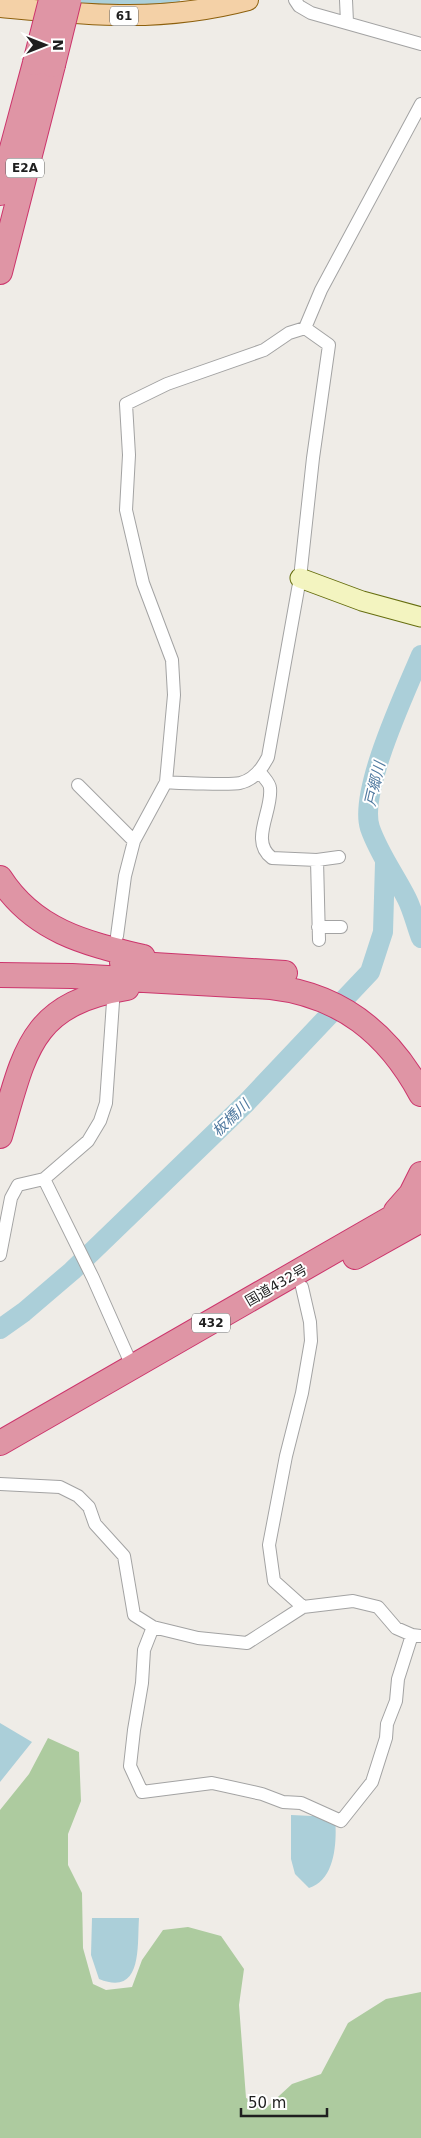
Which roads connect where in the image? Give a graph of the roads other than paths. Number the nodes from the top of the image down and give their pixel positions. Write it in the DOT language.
graph roads {
  1 [pos="51,0"];
  2 [pos="69,0"];
  3 [pos="248,0"];
  4 [pos="296,0"];
  5 [pos="346,0"];
  6 [pos="0,7"];
  7 [pos="347,22"];
  8 [pos="421,44"];
  9 [pos="44,64"];
  10 [pos="421,104"];
  11 [pos="0,193"];
  12 [pos="0,272"];
  13 [pos="305,328"];
  14 [pos="300,578"];
  15 [pos="421,618"];
  16 [pos="260,772"];
  17 [pos="166,782"];
  18 [pos="78,785"];
  19 [pos="134,841"];
  20 [pos="339,857"];
  21 [pos="317,860"];
  22 [pos="0,878"];
  23 [pos="341,927"];
  24 [pos="117,936"];
  25 [pos="0,959"];
  26 [pos="179,974"];
  27 [pos="0,975"];
  28 [pos="113,1002"];
  29 [pos="420,1088"];
  30 [pos="0,1136"];
  31 [pos="421,1174"];
  32 [pos="44,1178"];
  33 [pos="421,1201"];
  34 [pos="386,1220"];
  35 [pos="421,1220"];
  36 [pos="0,1255"];
  37 [pos="302,1287"];
  38 [pos="133,1368"];
  39 [pos="0,1443"];
  40 [pos="0,1456"];
  41 [pos="0,1484"];
  42 [pos="303,1606"];
  43 [pos="154,1627"];
  44 [pos="416,1636"];
  1 -- 9 [label="highway, E2A, bridge"];
  2 -- 9 [label="highway, E2A, bridge"];
  3 -- 6 [label="main road, 61"];
  4 -- 7 [label="street"];
  5 -- 7 [label="street"];
  7 -- 8 [label="street"];
  9 -- 11 [label="highway, E2A"];
  9 -- 12 [label="highway, E2A"];
  10 -- 13 [label="street"];
  13 -- 14 [label="street"];
  13 -- 17 [label="street"];
  14 -- 15 [label="street"];
  14 -- 16 [label="street"];
  16 -- 17 [label="street"];
  16 -- 21 [label="street"];
  17 -- 19 [label="street"];
  18 -- 19 [label="street"];
  19 -- 24 [label="street"];
  20 -- 21 [label="street"];
  21 -- 23 [label="street"];
  22 -- 26 [label="highway"];
  25 -- 26 [label="highway"];
  26 -- 27 [label="highway"];
  26 -- 29 [label="highway"];
  26 -- 30 [label="highway"];
  28 -- 32 [label="street"];
  31 -- 34 [label="highway"];
  32 -- 36 [label="street"];
  32 -- 38 [label="street"];
  33 -- 34 [label="highway, 国道432号 / 432"];
  34 -- 38 [label="highway, 国道432号 / 432"];
  35 -- 37 [label="highway, 国道432号 / 432"];
  37 -- 40 [label="highway, 国道432号 / 432"];
  37 -- 42 [label="street"];
  38 -- 39 [label="highway, 国道432号 / 432"];
  41 -- 43 [label="street"];
  42 -- 43 [label="street"];
  42 -- 44 [label="street"];
  43 -- 44 [label="street"];
}
